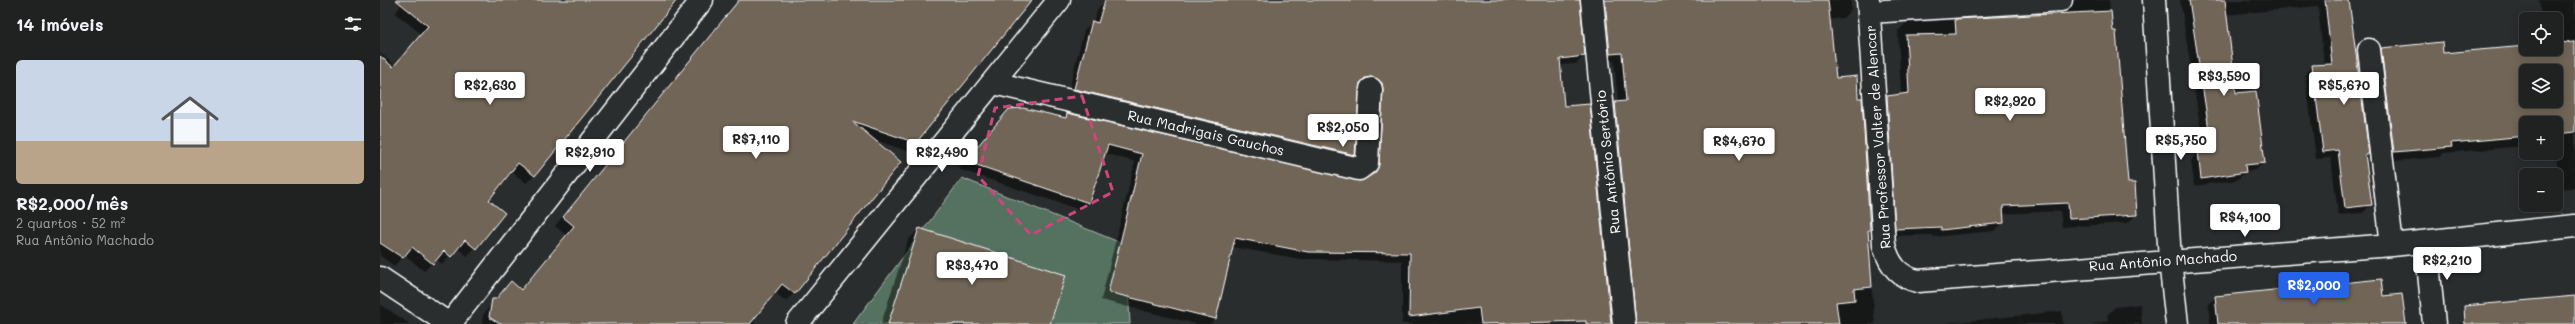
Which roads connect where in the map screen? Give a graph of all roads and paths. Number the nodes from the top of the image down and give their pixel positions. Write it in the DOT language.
graph roads {
  1 [pos="702,0"];
  2 [pos="1059,0"];
  3 [pos="1592,0"];
  4 [pos="2061,0"];
  5 [pos="2154,0"];
  6 [pos="1869,6"];
  7 [pos="2369,50"];
  8 [pos="994,82"];
  9 [pos="1371,89"];
  10 [pos="2575,226"];
  11 [pos="2426,242"];
  12 [pos="2392,245"];
  13 [pos="2170,260"];
  14 [pos="380,278"];
  15 [pos="1918,281"];
  16 [pos="449,324"];
  17 [pos="797,324"];
  18 [pos="1624,324"];
  19 [pos="2177,324"];
  20 [pos="2434,324"];
  1 -- 16 [label="street"];
  2 -- 8 [label="street"];
  3 -- 18 [label="street, Rua Antônio Sertório"];
  4 -- 6 [label="street"];
  5 -- 13 [label="street"];
  6 -- 15 [label="street, Rua Professor Valter de Alencar"];
  7 -- 12 [label="street"];
  8 -- 9 [label="street, Rua Madrigais Gauchos"];
  8 -- 17 [label="street"];
  10 -- 11 [label="street, Rua Antônio Machado"];
  11 -- 12 [label="street, Rua Antônio Machado"];
  11 -- 20 [label="street"];
  12 -- 13 [label="street, Rua Antônio Machado"];
  13 -- 15 [label="street, Rua Antônio Machado"];
  13 -- 19 [label="street"];
  14 -- 16 [label="street"];
}
